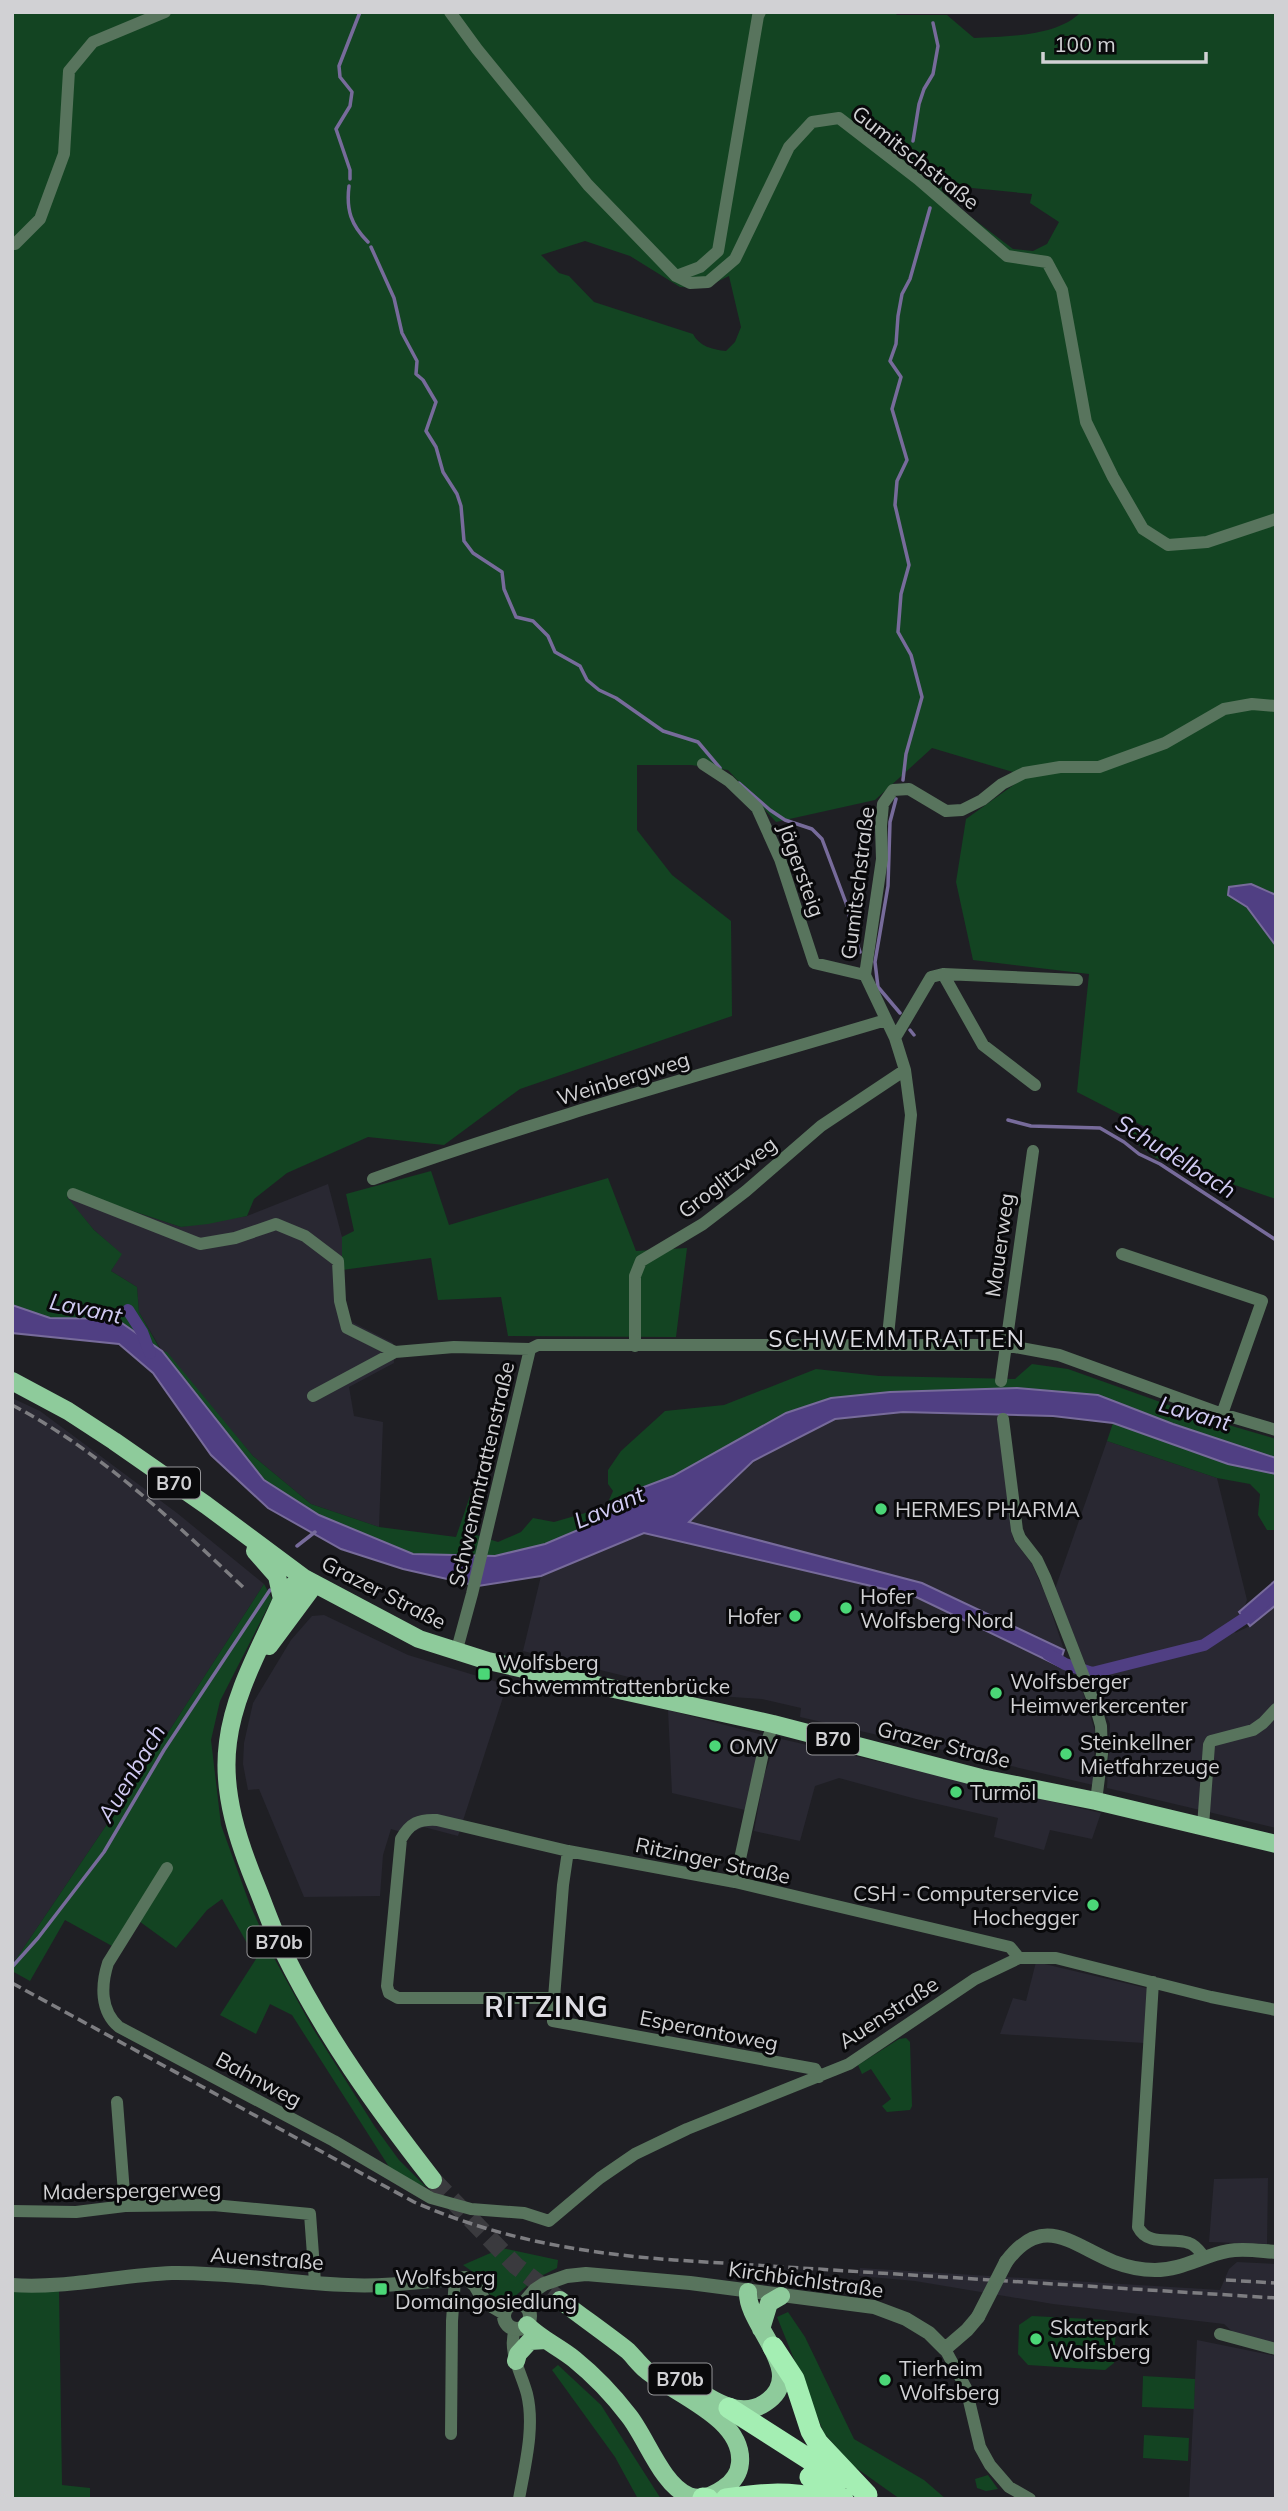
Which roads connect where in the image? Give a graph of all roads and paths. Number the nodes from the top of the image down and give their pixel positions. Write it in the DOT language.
graph roads {
  1 [pos="165,12"];
  2 [pos="450,12"];
  3 [pos="760,12"];
  4 [pos="12,243"];
  5 [pos="676,276"];
  6 [pos="1276,519"];
  7 [pos="1276,706"];
  8 [pos="703,764"];
  9 [pos="943,974"];
  10 [pos="864,975"];
  11 [pos="1077,980"];
  12 [pos="886,1020"];
  13 [pos="895,1038"];
  14 [pos="905,1070"];
  15 [pos="1035,1085"];
  16 [pos="1032,1151"];
  17 [pos="373,1179"];
  18 [pos="73,1194"];
  19 [pos="1122,1254"];
  20 [pos="887,1345"];
  21 [pos="1004,1345"];
  22 [pos="635,1346"];
  23 [pos="530,1349"];
  24 [pos="395,1352"];
  25 [pos="12,1381"];
  26 [pos="1001,1381"];
  27 [pos="313,1396"];
  28 [pos="1222,1414"];
  29 [pos="1003,1419"];
  30 [pos="1276,1430"];
  31 [pos="232,1525"];
  32 [pos="309,1581"];
  33 [pos="282,1599"];
  34 [pos="456,1653"];
  35 [pos="250,1671"];
  36 [pos="1276,1709"];
  37 [pos="774,1724"];
  38 [pos="1096,1801"];
  39 [pos="1203,1826"];
  40 [pos="1276,1844"];
  41 [pos="568,1851"];
  42 [pos="167,1868"];
  43 [pos="735,1882"];
  44 [pos="1019,1958"];
  45 [pos="1153,1982"];
  46 [pos="554,1998"];
  47 [pos="1276,2010"];
  48 [pos="819,2077"];
  49 [pos="117,2102"];
  50 [pos="432,2180"];
  51 [pos="125,2206"];
  52 [pos="12,2211"];
  53 [pos="549,2221"];
  54 [pos="1276,2252"];
  55 [pos="1205,2258"];
  56 [pos="455,2279"];
  57 [pos="315,2282"];
  58 [pos="12,2285"];
  59 [pos="748,2292"];
  60 [pos="781,2296"];
  61 [pos="559,2300"];
  62 [pos="523,2304"];
  63 [pos="503,2313"];
  64 [pos="521,2328"];
  65 [pos="1220,2334"];
  66 [pos="767,2338"];
  67 [pos="546,2340"];
  68 [pos="945,2349"];
  69 [pos="1276,2349"];
  70 [pos="516,2361"];
  71 [pos="721,2411"];
  72 [pos="451,2434"];
  73 [pos="869,2497"];
  74 [pos="703,2498"];
  75 [pos="519,2499"];
  76 [pos="708,2499"];
  77 [pos="726,2499"];
  78 [pos="820,2499"];
  79 [pos="843,2499"];
  80 [pos="1030,2499"];
  1 -- 4 [label="street"];
  2 -- 5 [label="street"];
  3 -- 5 [label="street"];
  5 -- 6 [label="street, Gumitschstraße"];
  7 -- 10 [label="street, Gumitschstraße"];
  8 -- 10 [label="street, Jägersteig"];
  9 -- 11 [label="street"];
  9 -- 13 [label="street"];
  9 -- 15 [label="street"];
  10 -- 12 [label="street, Gumitschstraße"];
  12 -- 13 [label="street, Gumitschstraße"];
  12 -- 17 [label="street, Weinbergweg"];
  13 -- 14 [label="street, Gumitschstraße"];
  14 -- 20 [label="street, Gumitschstraße"];
  14 -- 22 [label="street, Groglitzweg"];
  16 -- 21 [label="street, Mauerweg"];
  18 -- 24 [label="street"];
  19 -- 28 [label="street"];
  20 -- 21 [label="street, Schwemmtrattenstraße"];
  20 -- 22 [label="street, Schwemmtrattenstraße"];
  21 -- 26 [label="street, Mauerweg"];
  21 -- 28 [label="street, Schwemmtrattenstraße"];
  22 -- 23 [label="street, Schwemmtrattenstraße"];
  23 -- 24 [label="street"];
  23 -- 34 [label="street, Schwemmtrattenstraße"];
  24 -- 27 [label="street"];
  25 -- 31 [label="main road, Grazer Straße / B70"];
  28 -- 30 [label="street, Schwemmtrattenstraße"];
  29 -- 38 [label="street"];
  31 -- 32 [label="main road, Grazer Straße / B70"];
  31 -- 33 [label="main road"];
  32 -- 33 [label="main road, B70b"];
  32 -- 34 [label="main road, Grazer Straße / B70"];
  32 -- 35 [label="main road, B70b"];
  33 -- 35 [label="main road, B70b"];
  34 -- 37 [label="main road, Grazer Straße / B70"];
  35 -- 50 [label="main road, B70b"];
  36 -- 39 [label="street"];
  37 -- 38 [label="main road, Grazer Straße / B70"];
  37 -- 43 [label="street"];
  38 -- 39 [label="main road, Grazer Straße / B70"];
  39 -- 40 [label="main road, Grazer Straße / B70"];
  41 -- 43 [label="street, Ritzinger Straße"];
  41 -- 46 [label="street"];
  41 -- 46 [label="street, Ritzinger Straße"];
  42 -- 53 [label="street, Bahnweg"];
  43 -- 44 [label="street, Ritzinger Straße"];
  44 -- 45 [label="street, Auenstraße"];
  44 -- 48 [label="street, Auenstraße"];
  45 -- 47 [label="street, Auenstraße"];
  45 -- 55 [label="street"];
  46 -- 48 [label="street, Esperantoweg"];
  48 -- 53 [label="street, Auenstraße"];
  49 -- 51 [label="street"];
  51 -- 52 [label="street, Maderspergerweg"];
  51 -- 57 [label="street, Maderspergerweg"];
  54 -- 55 [label="street"];
  55 -- 68 [label="street, bridge"];
  56 -- 57 [label="street, Auenstraße"];
  56 -- 63 [label="street"];
  56 -- 72 [label="street"];
  57 -- 58 [label="street, Auenstraße"];
  59 -- 60 [label="street, Kirchbichlstraße"];
  59 -- 62 [label="street, Kirchbichlstraße"];
  59 -- 66 [label="main road"];
  60 -- 66 [label="main road"];
  60 -- 68 [label="street, Kirchbichlstraße"];
  61 -- 71 [label="main road, B70b"];
  62 -- 63 [label="street"];
  62 -- 64 [label="street"];
  63 -- 64 [label="street"];
  64 -- 67 [label="main road"];
  64 -- 70 [label="street"];
  65 -- 69 [label="street"];
  66 -- 71 [label="main road"];
  66 -- 73 [label="highway"];
  67 -- 70 [label="main road"];
  67 -- 74 [label="main road"];
  68 -- 80 [label="street, Kirchbichlstraße"];
  70 -- 75 [label="street"];
  71 -- 73 [label="highway"];
  71 -- 74 [label="main road"];
  71 -- 79 [label="highway"];
  74 -- 76 [label="highway"];
  77 -- 78 [label="highway"];
}
